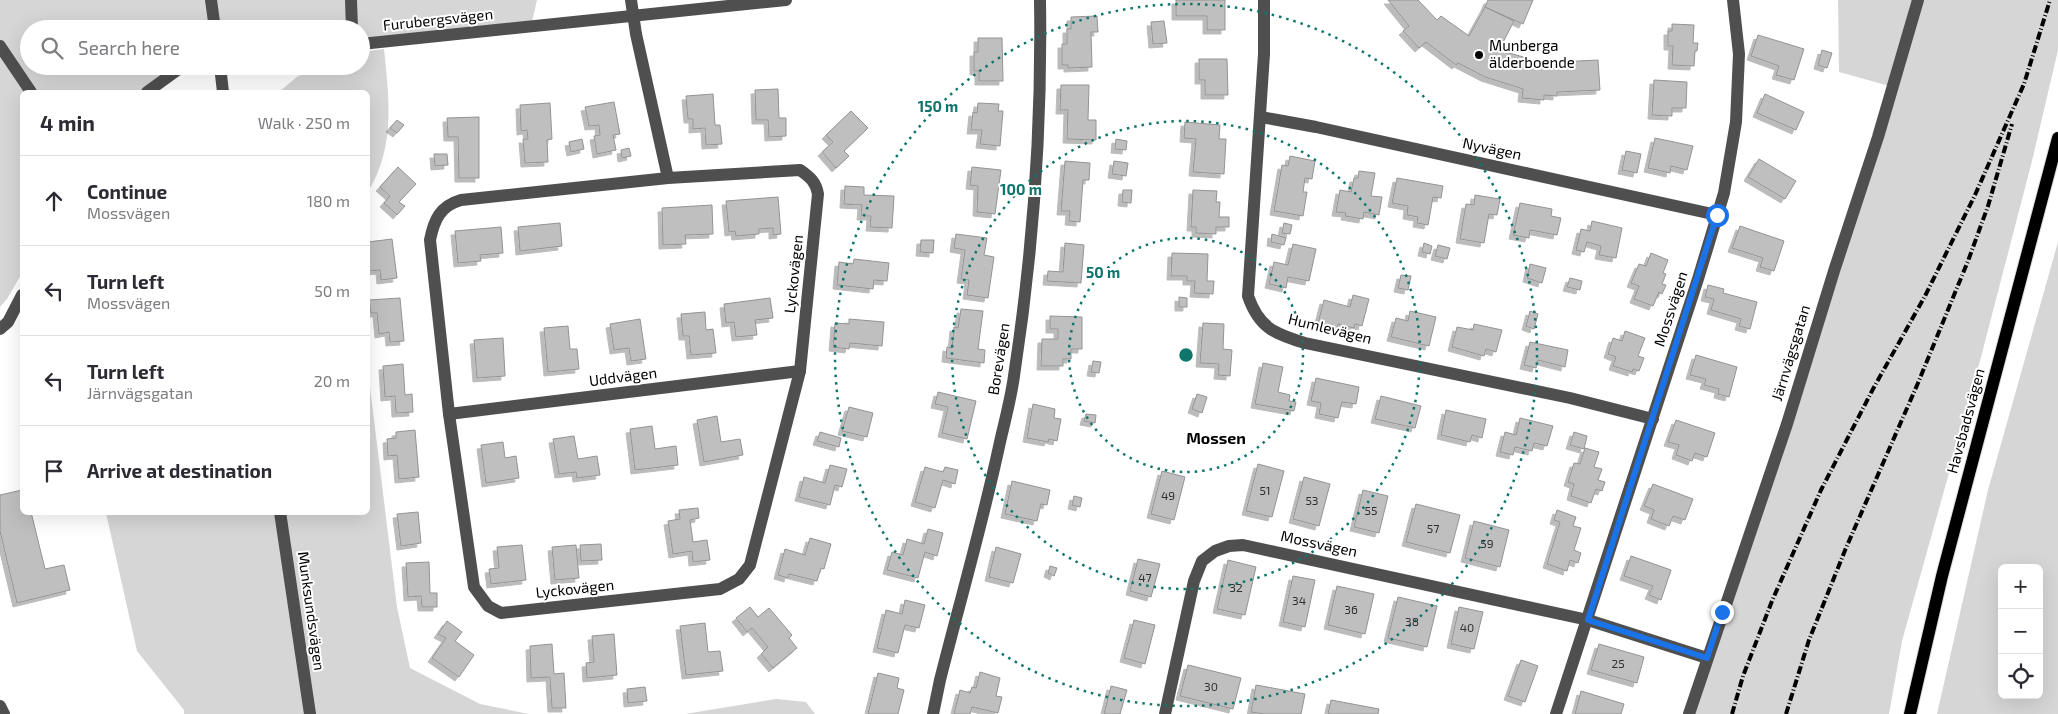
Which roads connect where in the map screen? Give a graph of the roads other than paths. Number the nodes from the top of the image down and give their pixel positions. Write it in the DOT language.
graph roads {
  1 [pos="211,0"];
  2 [pos="351,0"];
  3 [pos="631,0"];
  4 [pos="786,0"];
  5 [pos="1040,0"];
  6 [pos="1264,0"];
  7 [pos="1733,0"];
  8 [pos="1918,0"];
  9 [pos="633,15"];
  10 [pos="214,20"];
  11 [pos="352,20"];
  12 [pos="370,43"];
  13 [pos="0,46"];
  14 [pos="171,75"];
  15 [pos="221,75"];
  16 [pos="30,90"];
  17 [pos="149,90"];
  18 [pos="223,90"];
  19 [pos="1261,117"];
  20 [pos="2058,138"];
  21 [pos="668,178"];
  22 [pos="1717,215"];
  23 [pos="20,299"];
  24 [pos="0,329"];
  25 [pos="800,371"];
  26 [pos="449,414"];
  27 [pos="1653,419"];
  28 [pos="280,515"];
  29 [pos="1588,620"];
  30 [pos="1707,658"];
  31 [pos="0,706"];
  32 [pos="4,714"];
  33 [pos="310,714"];
  34 [pos="933,714"];
  35 [pos="1164,714"];
  36 [pos="1556,714"];
  37 [pos="1689,714"];
  38 [pos="1910,714"];
  1 -- 10 [label="street"];
  2 -- 11 [label="street"];
  3 -- 9 [label="street"];
  4 -- 9 [label="street, Furubergsvägen"];
  5 -- 34 [label="street, Borevägen"];
  6 -- 19 [label="street, Humlevägen"];
  7 -- 22 [label="street, Mossvägen"];
  8 -- 30 [label="street, Järnvägsgatan"];
  9 -- 12 [label="street, Furubergsvägen"];
  9 -- 21 [label="street"];
  13 -- 16 [label="street"];
  14 -- 17 [label="street"];
  15 -- 18 [label="street"];
  19 -- 22 [label="street, Nyvägen"];
  19 -- 27 [label="street, Humlevägen"];
  20 -- 38 [label="main road, Havsbadsvägen"];
  21 -- 25 [label="street, Lyckovägen"];
  21 -- 26 [label="street, Lyckovägen"];
  22 -- 27 [label="street, Mossvägen"];
  23 -- 24 [label="street"];
  25 -- 26 [label="street, Uddvägen"];
  25 -- 26 [label="street, Lyckovägen"];
  27 -- 29 [label="street, Mossvägen"];
  28 -- 33 [label="street, Munksundsvägen"];
  29 -- 30 [label="street, Mossvägen"];
  29 -- 35 [label="street, Mossvägen"];
  29 -- 36 [label="street, Mossvägen"];
  30 -- 37 [label="street, Järnvägsgatan"];
  31 -- 32 [label="street"];
}
